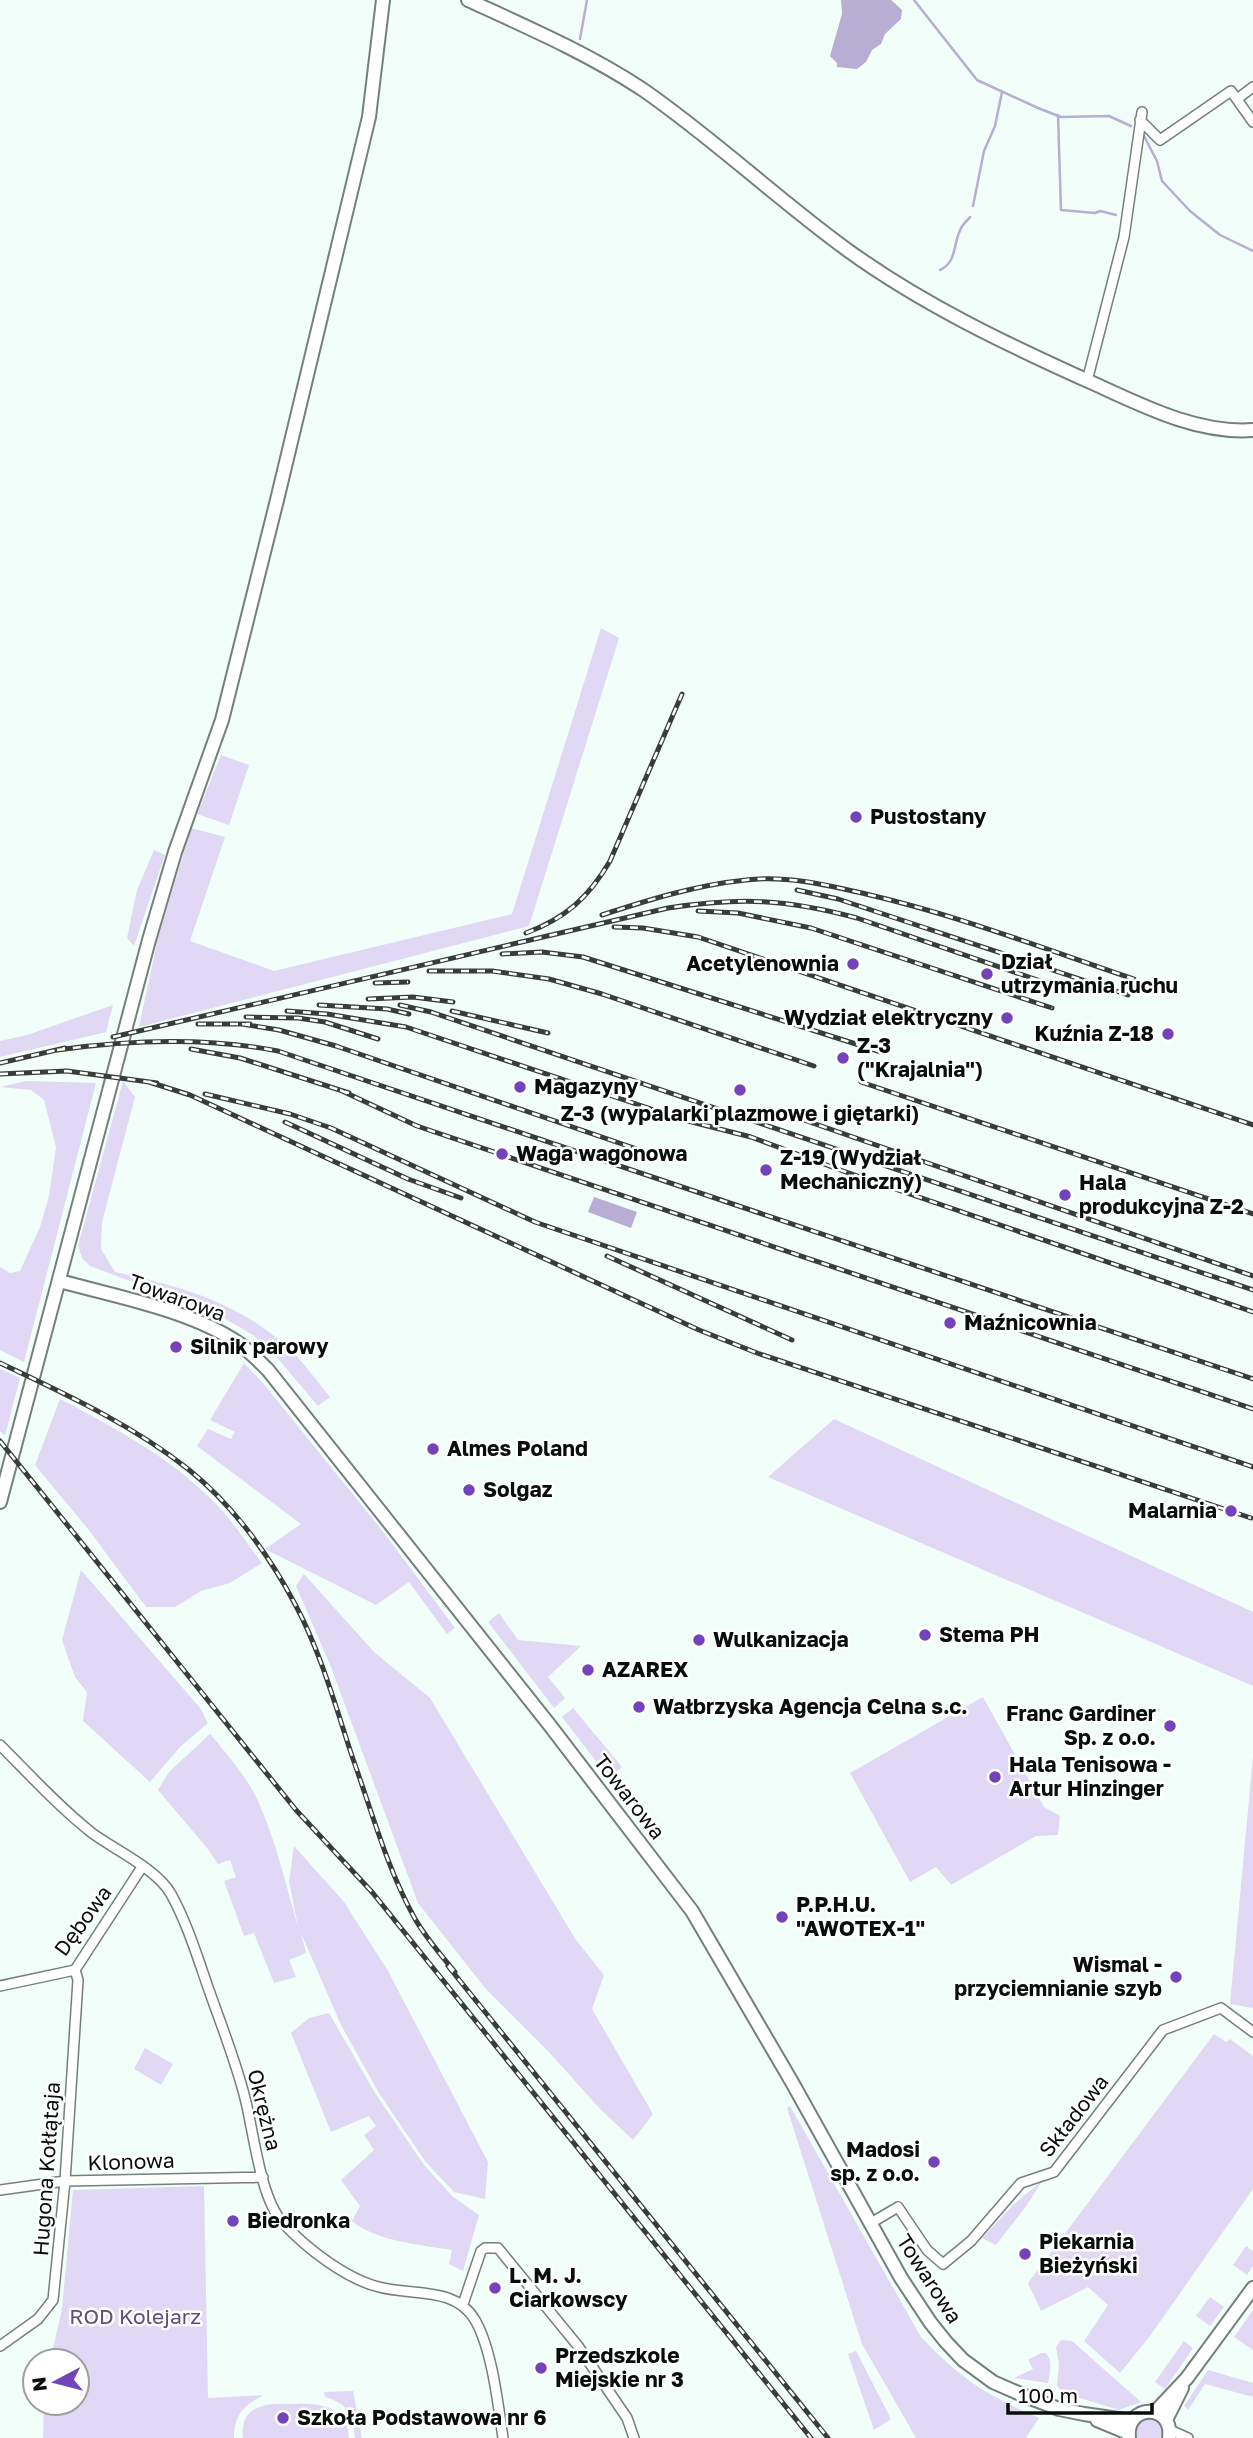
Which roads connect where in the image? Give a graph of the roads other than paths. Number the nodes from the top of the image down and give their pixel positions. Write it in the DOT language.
graph roads {
  1 [pos="383,0"];
  2 [pos="468,0"];
  3 [pos="1253,87"];
  4 [pos="1237,99"];
  5 [pos="1253,122"];
  6 [pos="1087,381"];
  7 [pos="1253,430"];
  8 [pos="60,1281"];
  9 [pos="0,1502"];
  10 [pos="0,1745"];
  11 [pos="142,1867"];
  12 [pos="75,1970"];
  13 [pos="0,1986"];
  14 [pos="1253,2032"];
  15 [pos="263,2177"];
  16 [pos="65,2181"];
  17 [pos="0,2190"];
  18 [pos="871,2223"];
  19 [pos="1253,2288"];
  20 [pos="463,2304"];
  21 [pos="0,2346"];
  22 [pos="1187,2378"];
  23 [pos="1155,2412"];
  24 [pos="1169,2429"];
  25 [pos="1130,2431"];
  26 [pos="503,2438"];
  27 [pos="634,2438"];
  28 [pos="1188,2438"];
  1 -- 8 [label="street"];
  2 -- 6 [label="street"];
  3 -- 4 [label="street"];
  4 -- 5 [label="street"];
  4 -- 6 [label="street"];
  6 -- 7 [label="street"];
  8 -- 9 [label="street"];
  8 -- 18 [label="street, Towarowa"];
  10 -- 11 [label="street, Okrężna"];
  11 -- 12 [label="street, Dębowa"];
  11 -- 15 [label="street, Okrężna"];
  12 -- 13 [label="street, Dębowa"];
  12 -- 16 [label="street, Hugona Kołłątaja"];
  14 -- 18 [label="street, Składowa"];
  15 -- 16 [label="street, Klonowa"];
  15 -- 20 [label="street, Okrężna"];
  16 -- 17 [label="street, Klonowa"];
  16 -- 21 [label="street, Hugona Kołłątaja"];
  18 -- 25 [label="street, Towarowa"];
  19 -- 22 [label="street"];
  20 -- 26 [label="street"];
  20 -- 27 [label="street"];
  22 -- 23 [label="street"];
  22 -- 24 [label="street"];
  23 -- 24 [label="street"];
  23 -- 25 [label="street"];
  24 -- 28 [label="street"];
}
